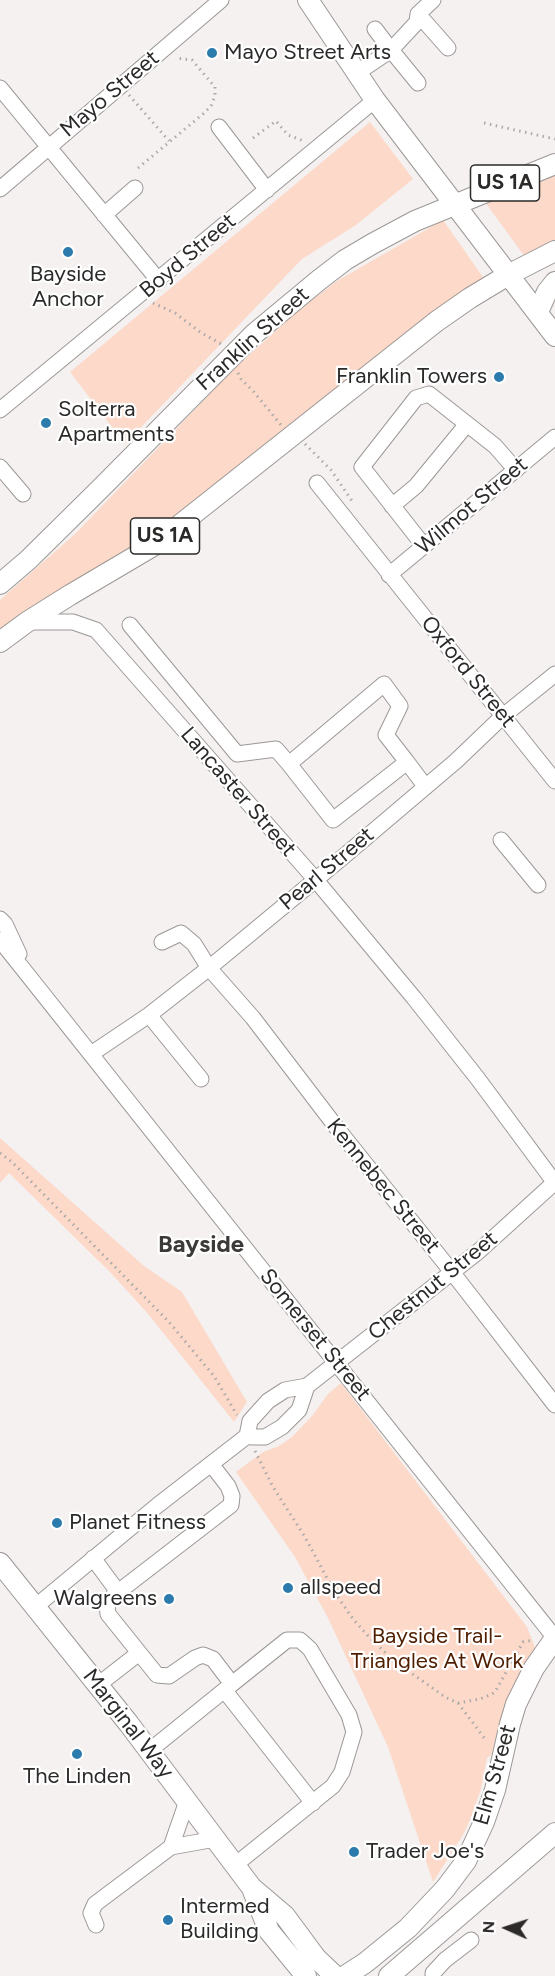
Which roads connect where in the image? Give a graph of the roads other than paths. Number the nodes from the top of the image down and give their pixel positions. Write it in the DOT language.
graph roads {
  1 [pos="221,0"];
  2 [pos="433,0"];
  3 [pos="310,1"];
  4 [pos="418,14"];
  5 [pos="375,29"];
  6 [pos="448,48"];
  7 [pos="391,50"];
  8 [pos="357,73"];
  9 [pos="418,83"];
  10 [pos="0,88"];
  11 [pos="375,100"];
  12 [pos="219,127"];
  13 [pos="48,147"];
  14 [pos="555,164"];
  15 [pos="135,188"];
  16 [pos="0,189"];
  17 [pos="267,190"];
  18 [pos="454,203"];
  19 [pos="104,215"];
  20 [pos="555,252"];
  21 [pos="508,275"];
  22 [pos="159,281"];
  23 [pos="555,282"];
  24 [pos="538,312"];
  25 [pos="555,336"];
  26 [pos="0,410"];
  27 [pos="467,424"];
  28 [pos="555,437"];
  29 [pos="0,467"];
  30 [pos="516,470"];
  31 [pos="317,483"];
  32 [pos="23,494"];
  33 [pos="392,506"];
  34 [pos="424,546"];
  35 [pos="385,569"];
  36 [pos="0,584"];
  37 [pos="27,622"];
  38 [pos="130,625"];
  39 [pos="0,642"];
  40 [pos="555,674"];
  41 [pos="503,716"];
  42 [pos="406,762"];
  43 [pos="289,764"];
  44 [pos="555,781"];
  45 [pos="425,786"];
  46 [pos="501,840"];
  47 [pos="315,879"];
  48 [pos="538,885"];
  49 [pos="0,919"];
  50 [pos="0,940"];
  51 [pos="162,942"];
  52 [pos="209,968"];
  53 [pos="30,975"];
  54 [pos="149,1015"];
  55 [pos="92,1054"];
  56 [pos="201,1079"];
  57 [pos="555,1182"];
  58 [pos="452,1272"];
  59 [pos="337,1362"];
  60 [pos="307,1386"];
  61 [pos="555,1405"];
  62 [pos="247,1436"];
  63 [pos="212,1464"];
  64 [pos="93,1558"];
  65 [pos="0,1563"];
  66 [pos="118,1592"];
  67 [pos="35,1607"];
  68 [pos="555,1638"];
  69 [pos="139,1653"];
  70 [pos="98,1685"];
  71 [pos="228,1687"];
  72 [pos="149,1751"];
  73 [pos="187,1801"];
  74 [pos="313,1803"];
  75 [pos="555,1833"];
  76 [pos="215,1839"];
  77 [pos="171,1847"];
  78 [pos="235,1866"];
  79 [pos="252,1888"];
  80 [pos="96,1925"];
  81 [pos="471,1940"];
  82 [pos="306,1976"];
  83 [pos="335,1976"];
  84 [pos="345,1976"];
  85 [pos="389,1976"];
  86 [pos="433,1976"];
  1 -- 13 [label="street, Mayo Street"];
  2 -- 4 [label="street"];
  3 -- 8 [label="main road"];
  4 -- 6 [label="street"];
  4 -- 7 [label="street"];
  5 -- 7 [label="street"];
  7 -- 8 [label="street"];
  7 -- 9 [label="street"];
  8 -- 11 [label="main road"];
  10 -- 13 [label="street"];
  11 -- 17 [label="street, Boyd Street"];
  11 -- 18 [label="main road"];
  12 -- 17 [label="street"];
  13 -- 16 [label="street, Mayo Street"];
  13 -- 19 [label="street"];
  14 -- 18 [label="main road, Franklin Street / US 1A"];
  15 -- 19 [label="street"];
  17 -- 22 [label="street, Boyd Street"];
  18 -- 21 [label="main road"];
  18 -- 36 [label="main road, Franklin Street / US 1A"];
  19 -- 22 [label="street"];
  20 -- 21 [label="main road, US 1A"];
  21 -- 24 [label="main road"];
  21 -- 37 [label="main road, US 1A"];
  22 -- 26 [label="street, Boyd Street"];
  23 -- 24 [label="main road"];
  24 -- 25 [label="main road"];
  27 -- 30 [label="street"];
  27 -- 33 [label="street"];
  27 -- 33 [label="street"];
  28 -- 30 [label="street, Wilmot Street"];
  29 -- 32 [label="street"];
  30 -- 34 [label="street, Wilmot Street"];
  31 -- 35 [label="street, Oxford Street"];
  33 -- 34 [label="street"];
  34 -- 35 [label="street, Wilmot Street"];
  35 -- 41 [label="street, Oxford Street"];
  37 -- 39 [label="main road, US 1A"];
  37 -- 47 [label="street, Lancaster Street"];
  38 -- 43 [label="street"];
  40 -- 41 [label="street, Pearl Street"];
  41 -- 44 [label="street, Oxford Street"];
  41 -- 45 [label="street, Pearl Street"];
  42 -- 43 [label="street"];
  42 -- 43 [label="street"];
  42 -- 45 [label="street"];
  45 -- 47 [label="street, Pearl Street"];
  46 -- 48 [label="street"];
  47 -- 52 [label="street, Pearl Street"];
  47 -- 57 [label="street, Lancaster Street"];
  49 -- 53 [label="street, Somerset Street"];
  50 -- 53 [label="street, Somerset Street"];
  51 -- 52 [label="street, Kennebec Street"];
  52 -- 54 [label="street, Pearl Street"];
  52 -- 58 [label="street, Kennebec Street"];
  53 -- 55 [label="street, Somerset Street"];
  54 -- 55 [label="street, Pearl Street"];
  54 -- 56 [label="street"];
  55 -- 59 [label="street, Somerset Street"];
  57 -- 58 [label="street, Chestnut Street"];
  58 -- 59 [label="street, Chestnut Street"];
  58 -- 61 [label="street, Kennebec Street"];
  59 -- 60 [label="street, Chestnut Street"];
  59 -- 68 [label="street, Somerset Street"];
  60 -- 62 [label="street, Chestnut Street"];
  60 -- 62 [label="street, Chestnut Street"];
  62 -- 63 [label="street, Chestnut Street"];
  63 -- 64 [label="street, Chestnut Street"];
  63 -- 66 [label="street"];
  64 -- 66 [label="street"];
  64 -- 67 [label="street, Chestnut Street"];
  65 -- 67 [label="main road, Marginal Way"];
  66 -- 69 [label="street"];
  67 -- 70 [label="main road, Marginal Way"];
  68 -- 84 [label="main road, Elm Street"];
  69 -- 70 [label="street"];
  69 -- 71 [label="street"];
  70 -- 72 [label="main road, Marginal Way"];
  71 -- 72 [label="street"];
  71 -- 74 [label="street"];
  71 -- 74 [label="street"];
  72 -- 73 [label="main road, Marginal Way"];
  73 -- 76 [label="main road, Marginal Way"];
  73 -- 77 [label="street"];
  74 -- 78 [label="street"];
  75 -- 85 [label="main road"];
  76 -- 77 [label="street"];
  76 -- 78 [label="main road, Marginal Way"];
  77 -- 80 [label="street"];
  78 -- 79 [label="main road, Marginal Way"];
  79 -- 82 [label="main road, Marginal Way"];
  79 -- 83 [label="main road, Marginal Way"];
  81 -- 86 [label="street"];
}
